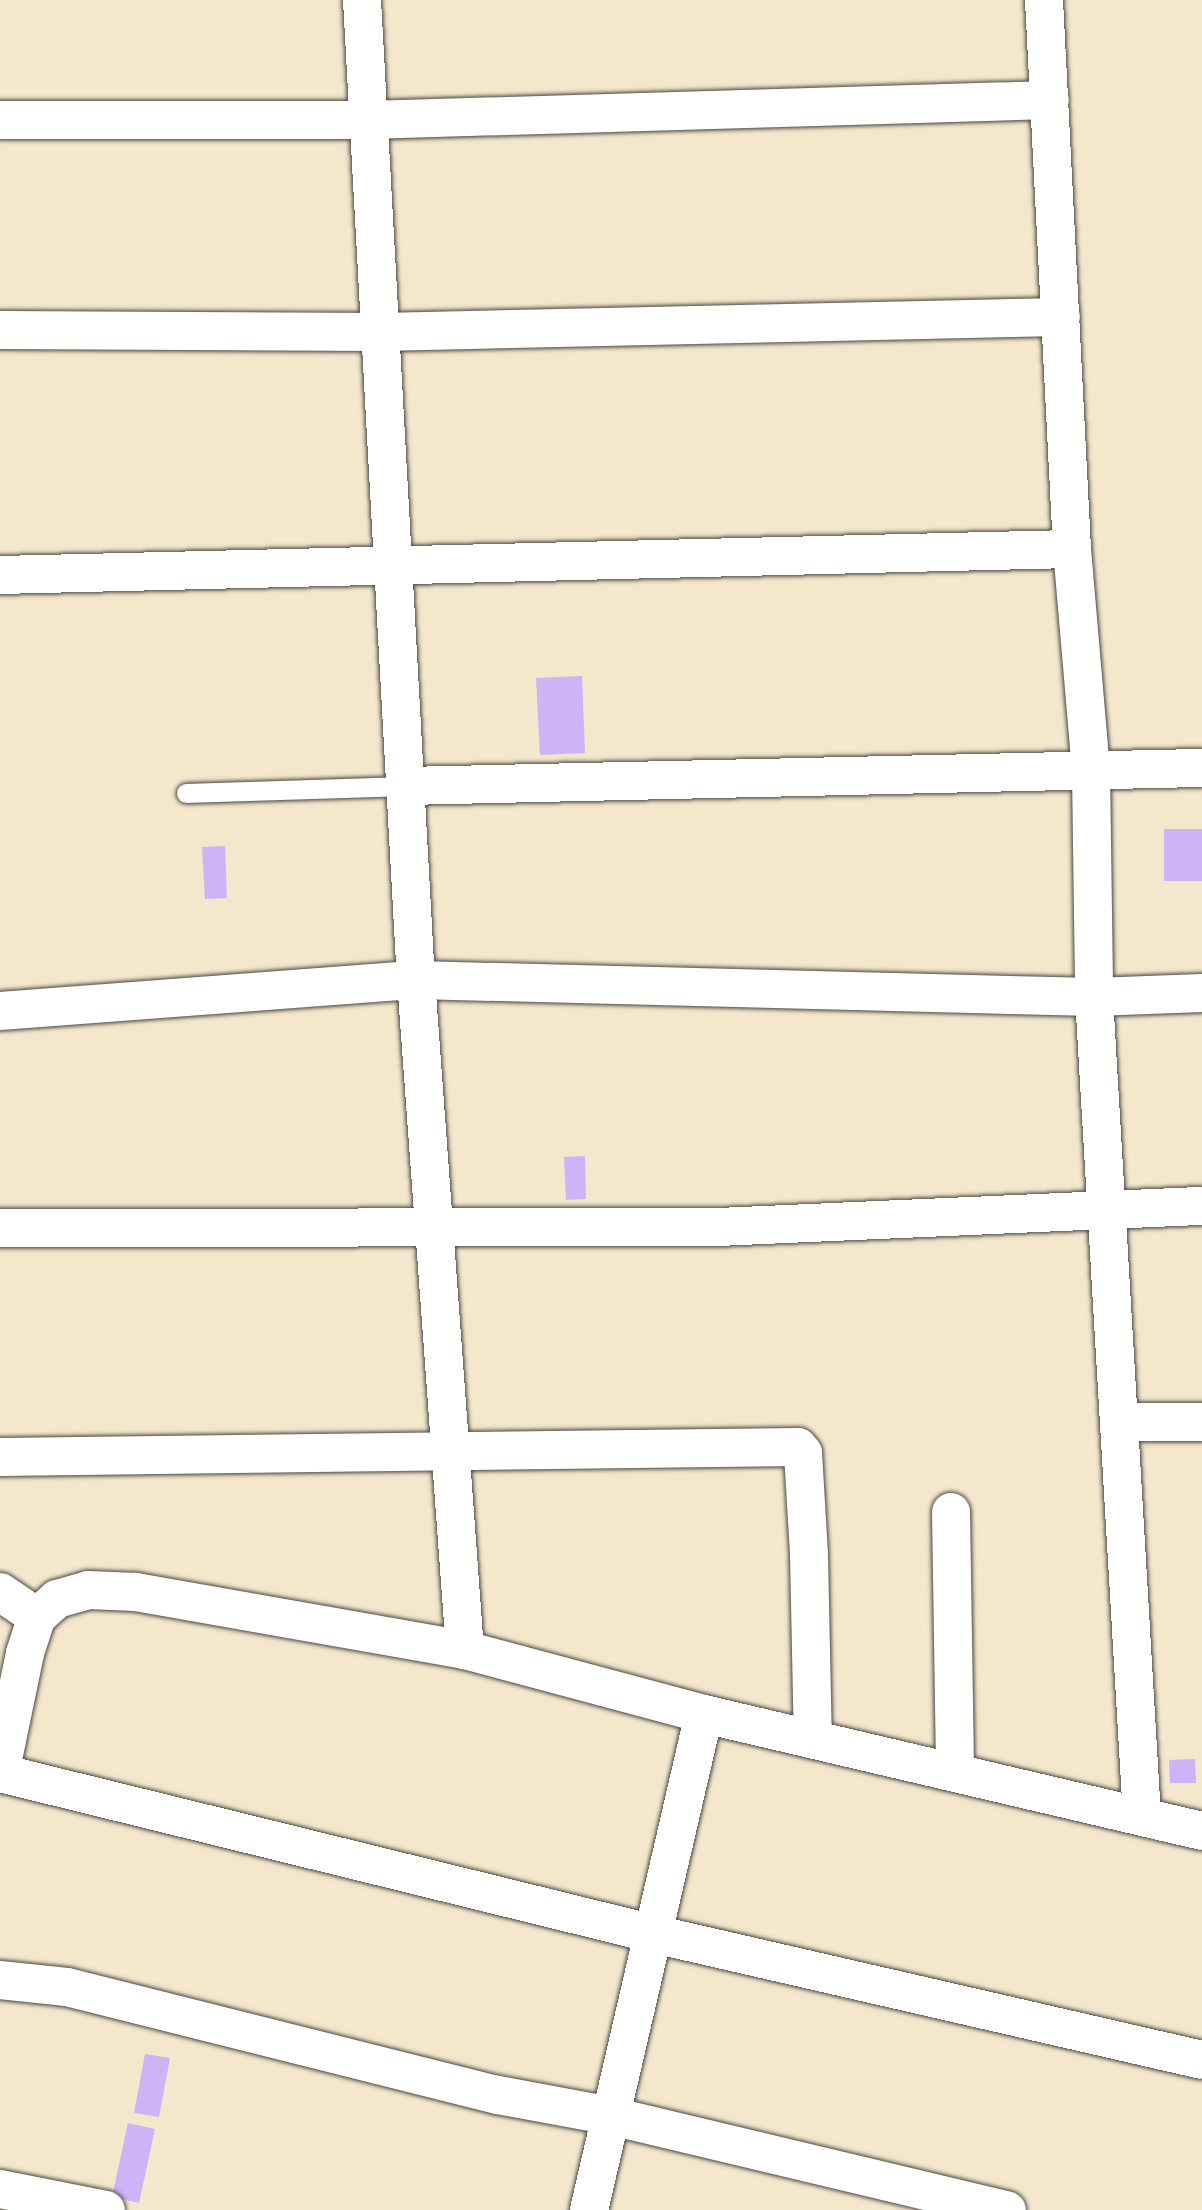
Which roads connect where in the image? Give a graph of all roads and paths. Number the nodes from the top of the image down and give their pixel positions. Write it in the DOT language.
graph roads {
  1 [pos="362,0"];
  2 [pos="1044,0"];
  3 [pos="1050,100"];
  4 [pos="0,120"];
  5 [pos="368,120"];
  6 [pos="1061,317"];
  7 [pos="0,330"];
  8 [pos="380,332"];
  9 [pos="1072,549"];
  10 [pos="393,566"];
  11 [pos="0,575"];
  12 [pos="1202,768"];
  13 [pos="1091,770"];
  14 [pos="406,786"];
  15 [pos="186,793"];
  16 [pos="416,980"];
  17 [pos="1202,993"];
  18 [pos="1094,997"];
  19 [pos="0,1011"];
  20 [pos="1202,1206"];
  21 [pos="1107,1209"];
  22 [pos="434,1224"];
  23 [pos="0,1228"];
  24 [pos="1119,1422"];
  25 [pos="1202,1422"];
  26 [pos="451,1455"];
  27 [pos="0,1457"];
  28 [pos="951,1512"];
  29 [pos="0,1591"];
  30 [pos="37,1617"];
  31 [pos="465,1650"];
  32 [pos="704,1714"];
  33 [pos="813,1739"];
  34 [pos="955,1772"];
  35 [pos="0,1773"];
  36 [pos="1142,1816"];
  37 [pos="1202,1831"];
  38 [pos="654,1934"];
  39 [pos="0,1980"];
  40 [pos="1202,2060"];
  41 [pos="611,2116"];
  42 [pos="0,2189"];
  43 [pos="106,2210"];
  44 [pos="589,2210"];
  45 [pos="1007,2210"];
  1 -- 5 [label="street"];
  2 -- 3 [label="street"];
  3 -- 5 [label="street"];
  3 -- 6 [label="street"];
  4 -- 5 [label="street"];
  5 -- 8 [label="street"];
  6 -- 8 [label="street"];
  6 -- 9 [label="street"];
  7 -- 8 [label="street"];
  8 -- 10 [label="street"];
  9 -- 10 [label="street"];
  9 -- 13 [label="street"];
  10 -- 11 [label="street"];
  10 -- 14 [label="street"];
  12 -- 13 [label="street"];
  13 -- 14 [label="street"];
  13 -- 18 [label="street"];
  14 -- 15 [label="lane"];
  14 -- 16 [label="street"];
  16 -- 18 [label="street"];
  16 -- 19 [label="street"];
  16 -- 22 [label="street"];
  17 -- 18 [label="street"];
  18 -- 21 [label="street"];
  20 -- 21 [label="street"];
  21 -- 22 [label="street"];
  21 -- 24 [label="street"];
  22 -- 23 [label="street"];
  22 -- 26 [label="street"];
  24 -- 25 [label="street"];
  24 -- 36 [label="street"];
  26 -- 27 [label="street"];
  26 -- 31 [label="street"];
  26 -- 33 [label="street"];
  28 -- 34 [label="street"];
  29 -- 30 [label="street"];
  30 -- 31 [label="street"];
  30 -- 35 [label="street"];
  31 -- 32 [label="street"];
  32 -- 33 [label="street"];
  32 -- 38 [label="street"];
  33 -- 34 [label="street"];
  34 -- 36 [label="street"];
  35 -- 38 [label="street"];
  36 -- 37 [label="street"];
  38 -- 40 [label="street"];
  38 -- 41 [label="street"];
  39 -- 41 [label="street"];
  41 -- 44 [label="street"];
  41 -- 45 [label="street"];
  42 -- 43 [label="street"];
}
